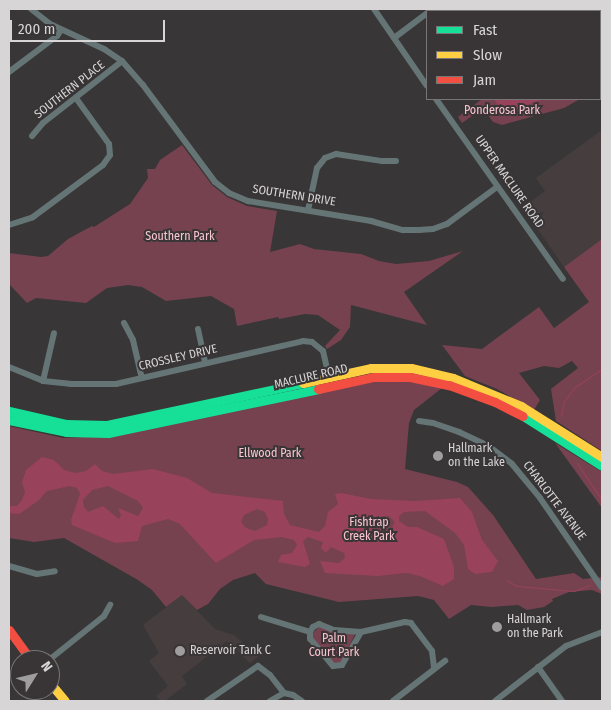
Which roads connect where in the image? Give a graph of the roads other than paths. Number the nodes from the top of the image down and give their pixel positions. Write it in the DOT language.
graph roads {
  1 [pos="31,9"];
  2 [pos="374,9"];
  3 [pos="426,15"];
  4 [pos="61,30"];
  5 [pos="394,38"];
  6 [pos="122,61"];
  7 [pos="9,72"];
  8 [pos="426,85"];
  9 [pos="76,98"];
  10 [pos="437,100"];
  11 [pos="32,136"];
  12 [pos="396,161"];
  13 [pos="497,187"];
  14 [pos="308,210"];
  15 [pos="9,225"];
  16 [pos="563,279"];
  17 [pos="124,323"];
  18 [pos="198,329"];
  19 [pos="54,333"];
  20 [pos="205,363"];
  21 [pos="9,367"];
  22 [pos="329,377"];
  23 [pos="142,378"];
  24 [pos="43,381"];
  25 [pos="294,393"];
  26 [pos="9,411"];
  27 [pos="9,420"];
  28 [pos="419,421"];
  29 [pos="602,457"];
  30 [pos="602,466"];
  31 [pos="9,566"];
  32 [pos="55,571"];
  33 [pos="602,588"];
  34 [pos="110,605"];
  35 [pos="261,617"];
  36 [pos="9,630"];
  37 [pos="310,632"];
  38 [pos="361,632"];
  39 [pos="602,632"];
  40 [pos="24,650"];
  41 [pos="60,652"];
  42 [pos="445,661"];
  43 [pos="538,667"];
  44 [pos="434,668"];
  45 [pos="284,693"];
  46 [pos="207,701"];
  47 [pos="270,701"];
  48 [pos="302,701"];
  49 [pos="393,701"];
  50 [pos="495,701"];
  51 [pos="562,701"];
  1 -- 4 [label="street, SOUTHERN DRIVE"];
  2 -- 5 [label="street"];
  3 -- 5 [label="street"];
  4 -- 6 [label="street, SOUTHERN DRIVE"];
  4 -- 7 [label="street"];
  5 -- 8 [label="street"];
  6 -- 9 [label="street, SOUTHERN PLACE"];
  6 -- 14 [label="street, SOUTHERN DRIVE"];
  9 -- 11 [label="street, SOUTHERN PLACE"];
  9 -- 15 [label="street"];
  10 -- 13 [label="street, UPPER MACLURE ROAD"];
  12 -- 14 [label="street"];
  13 -- 14 [label="street, SOUTHERN DRIVE"];
  13 -- 16 [label="street, UPPER MACLURE ROAD"];
  17 -- 23 [label="street"];
  18 -- 20 [label="street"];
  19 -- 24 [label="street"];
  20 -- 22 [label="street, CROSSLEY DRIVE"];
  20 -- 23 [label="street, CROSSLEY DRIVE"];
  21 -- 24 [label="street, CROSSLEY DRIVE"];
  22 -- 25 [label="main road"];
  22 -- 26 [label="main road, MACLURE ROAD"];
  22 -- 29 [label="main road, MACLURE ROAD"];
  23 -- 24 [label="street, CROSSLEY DRIVE"];
  25 -- 27 [label="main road, MACLURE ROAD"];
  25 -- 30 [label="main road, MACLURE ROAD"];
  28 -- 33 [label="street, CHARLOTTE AVENUE"];
  31 -- 32 [label="street"];
  34 -- 41 [label="street"];
  35 -- 37 [label="street"];
  36 -- 40 [label="main road"];
  37 -- 38 [label="street"];
  37 -- 38 [label="street"];
  38 -- 44 [label="street"];
  39 -- 43 [label="street"];
  42 -- 44 [label="street"];
  43 -- 50 [label="street"];
  43 -- 51 [label="street"];
  44 -- 49 [label="street"];
  45 -- 46 [label="street"];
  45 -- 47 [label="street"];
  45 -- 48 [label="street"];
}
